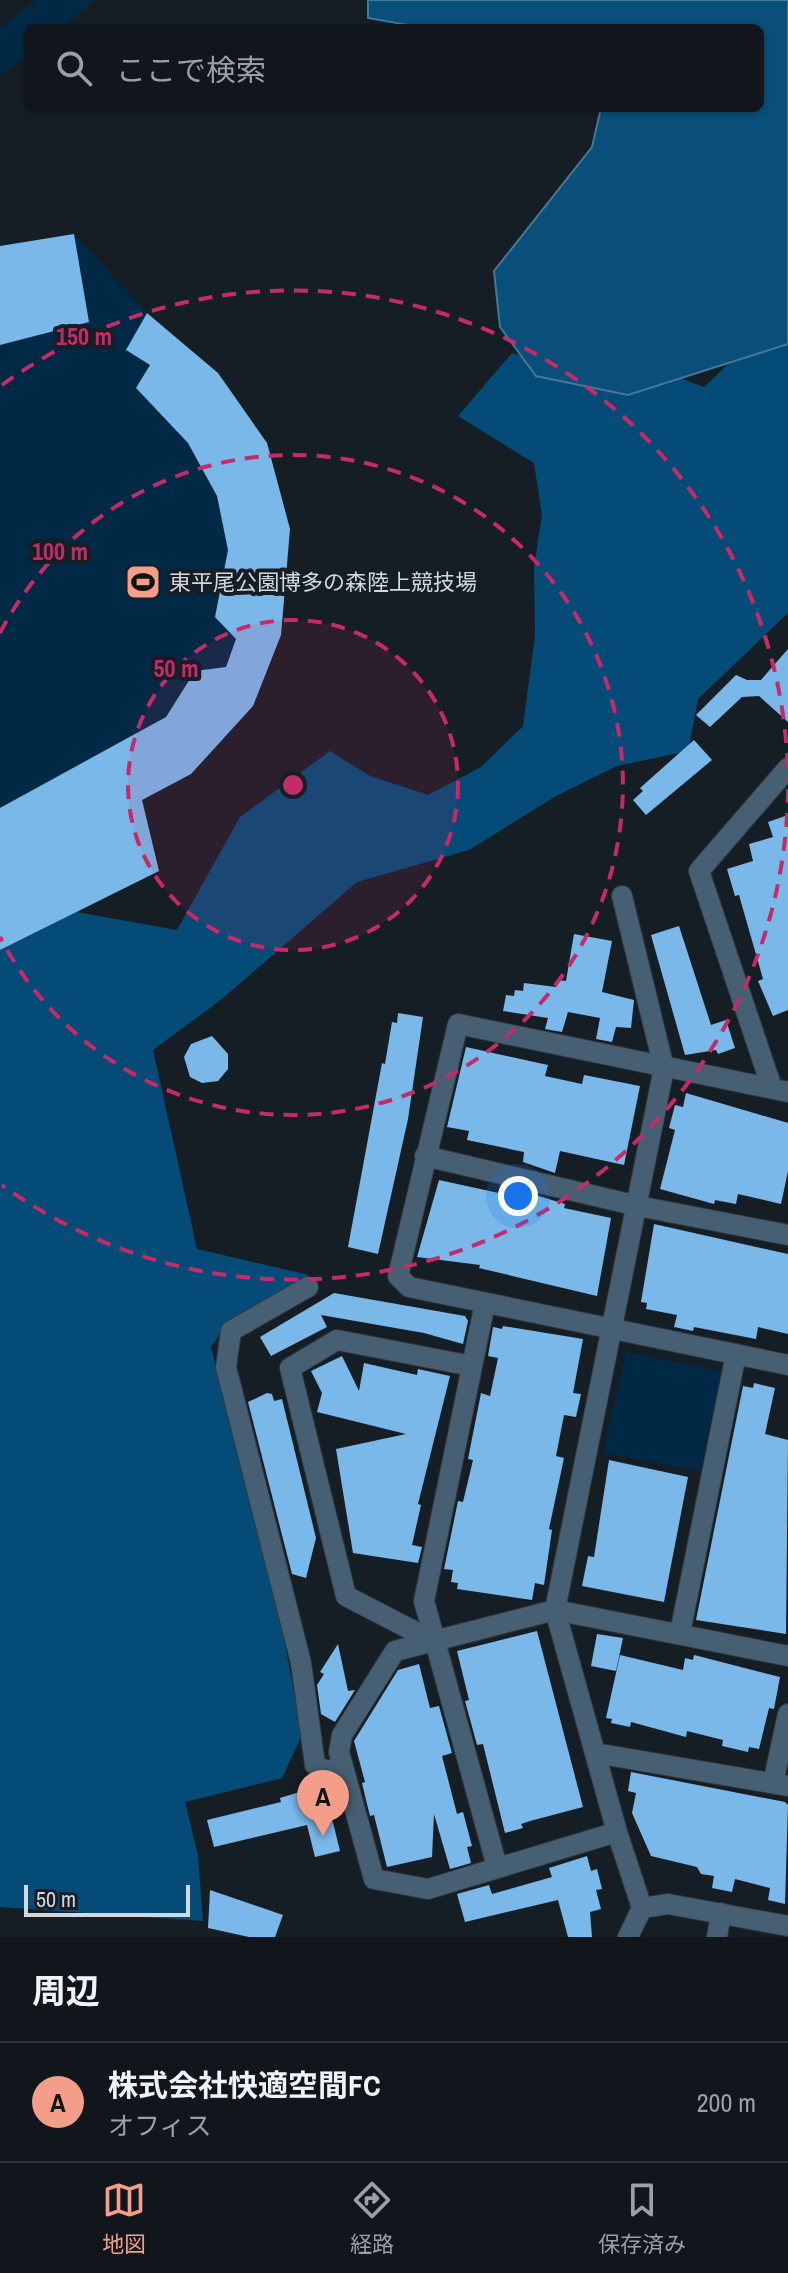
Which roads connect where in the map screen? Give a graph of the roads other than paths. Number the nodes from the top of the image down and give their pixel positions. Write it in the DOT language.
graph roads {
  1 [pos="788,768"];
  2 [pos="622,896"];
  3 [pos="664,1068"];
  4 [pos="780,1090"];
  5 [pos="425,1156"];
  6 [pos="638,1206"];
  7 [pos="788,1235"];
  8 [pos="308,1287"];
  9 [pos="485,1303"];
  10 [pos="612,1329"];
  11 [pos="736,1354"];
  12 [pos="788,1365"];
  13 [pos="472,1366"];
  14 [pos="555,1610"];
  15 [pos="680,1633"];
  16 [pos="433,1641"];
  17 [pos="788,1656"];
  18 [pos="788,1714"];
  19 [pos="595,1753"];
  20 [pos="343,1767"];
  21 [pos="781,1785"];
  22 [pos="617,1832"];
  23 [pos="497,1867"];
  24 [pos="642,1908"];
  25 [pos="721,1913"];
  26 [pos="788,1926"];
  27 [pos="628,1937"];
  28 [pos="717,1937"];
  1 -- 4 [label="street"];
  2 -- 3 [label="street"];
  3 -- 4 [label="street"];
  3 -- 5 [label="street"];
  3 -- 6 [label="street"];
  5 -- 6 [label="street"];
  5 -- 9 [label="street"];
  6 -- 7 [label="street"];
  6 -- 10 [label="street"];
  8 -- 20 [label="street"];
  9 -- 10 [label="street"];
  9 -- 13 [label="street"];
  10 -- 11 [label="street"];
  10 -- 14 [label="street"];
  11 -- 12 [label="street"];
  11 -- 15 [label="street"];
  13 -- 16 [label="street"];
  13 -- 16 [label="street"];
  14 -- 15 [label="street"];
  14 -- 16 [label="street"];
  14 -- 19 [label="street"];
  15 -- 17 [label="street"];
  16 -- 20 [label="street"];
  16 -- 23 [label="street"];
  18 -- 21 [label="street"];
  19 -- 21 [label="street"];
  19 -- 22 [label="street"];
  20 -- 23 [label="street"];
  22 -- 23 [label="street"];
  22 -- 24 [label="street"];
  24 -- 25 [label="street"];
  24 -- 27 [label="street"];
  25 -- 26 [label="street"];
  25 -- 28 [label="street"];
}
